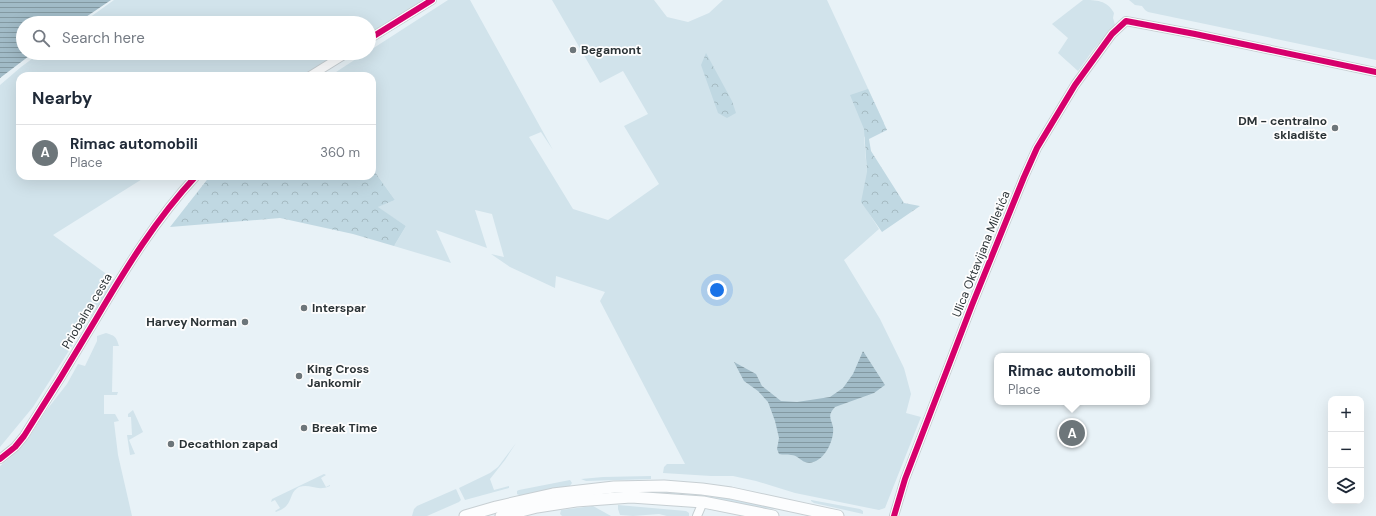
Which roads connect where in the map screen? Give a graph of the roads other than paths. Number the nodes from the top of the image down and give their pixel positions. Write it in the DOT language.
graph roads {
  1 [pos="432,0"];
  2 [pos="376,35"];
  3 [pos="336,60"];
  4 [pos="316,72"];
  5 [pos="1376,72"];
  6 [pos="192,180"];
  7 [pos="0,459"];
  8 [pos="703,502"];
  9 [pos="465,516"];
  10 [pos="501,516"];
  11 [pos="697,516"];
  12 [pos="773,516"];
  13 [pos="838,516"];
  14 [pos="894,516"];
  1 -- 2 [label="street"];
  3 -- 4 [label="street"];
  5 -- 14 [label="street, Ulica Oktavijana Miletića"];
  6 -- 7 [label="street, Priobalna cesta"];
  8 -- 10 [label="main road"];
  8 -- 11 [label="street"];
  8 -- 12 [label="main road"];
  9 -- 13 [label="main road"];
}
